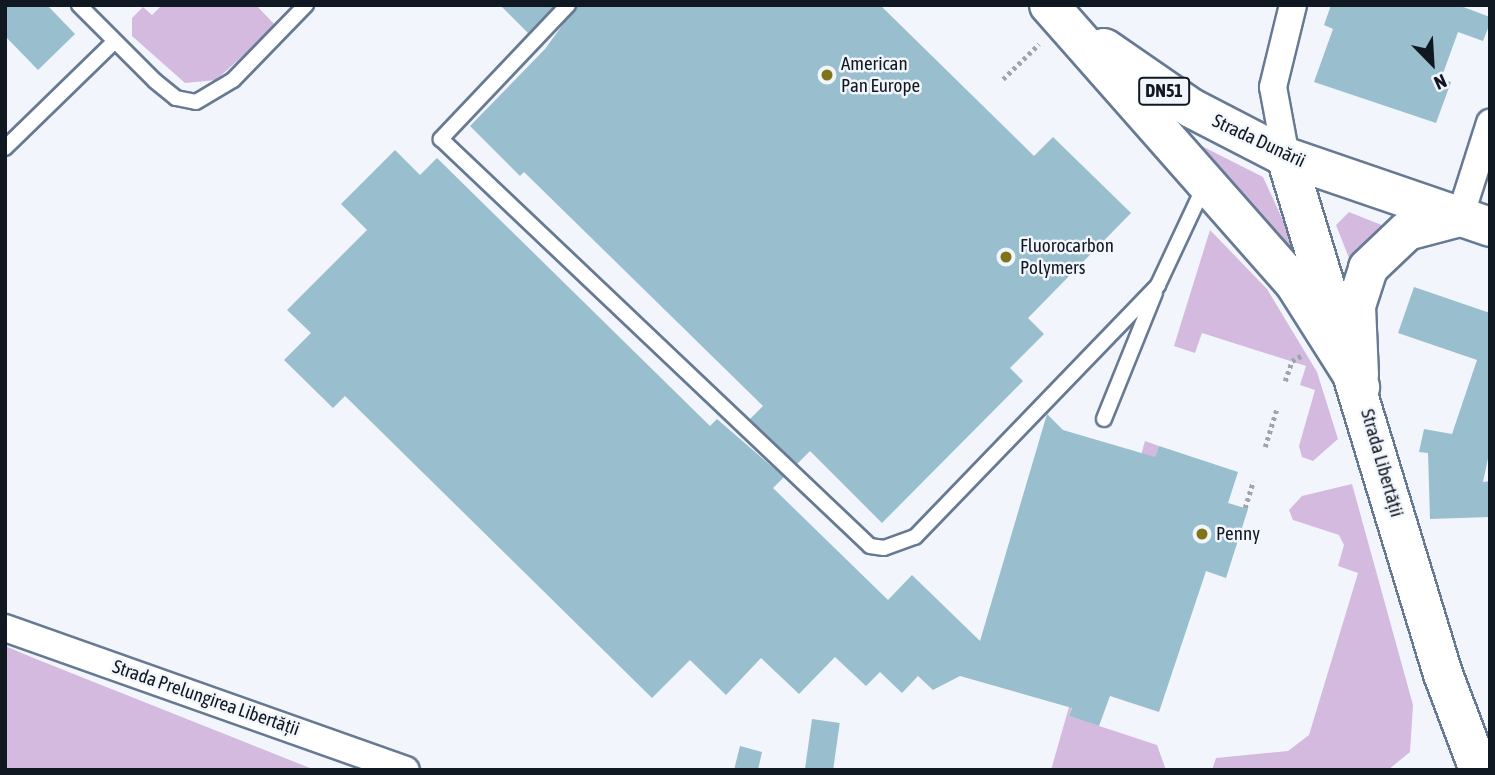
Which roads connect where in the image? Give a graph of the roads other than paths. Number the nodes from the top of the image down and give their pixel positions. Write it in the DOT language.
graph roads {
  1 [pos="79,5"];
  2 [pos="306,5"];
  3 [pos="568,5"];
  4 [pos="1052,5"];
  5 [pos="1293,5"];
  6 [pos="115,41"];
  7 [pos="1490,123"];
  8 [pos="5,148"];
  9 [pos="1286,157"];
  10 [pos="1204,186"];
  11 [pos="1475,222"];
  12 [pos="1158,285"];
  13 [pos="1360,387"];
  14 [pos="1104,419"];
  15 [pos="5,628"];
  16 [pos="406,770"];
  17 [pos="1479,770"];
  1 -- 6 [label="lane"];
  2 -- 6 [label="lane"];
  3 -- 12 [label="lane"];
  4 -- 9 [label="main road, Strada Dunării / DN51"];
  4 -- 10 [label="main road"];
  5 -- 9 [label="street"];
  6 -- 8 [label="lane"];
  7 -- 11 [label="street"];
  9 -- 11 [label="main road, Strada Dunării / DN51"];
  9 -- 13 [label="main road, Strada Libertății"];
  10 -- 12 [label="lane"];
  10 -- 13 [label="main road"];
  11 -- 13 [label="main road"];
  12 -- 14 [label="lane"];
  13 -- 17 [label="main road, Strada Libertății"];
  15 -- 16 [label="street, Strada Prelungirea Libertății"];
}
